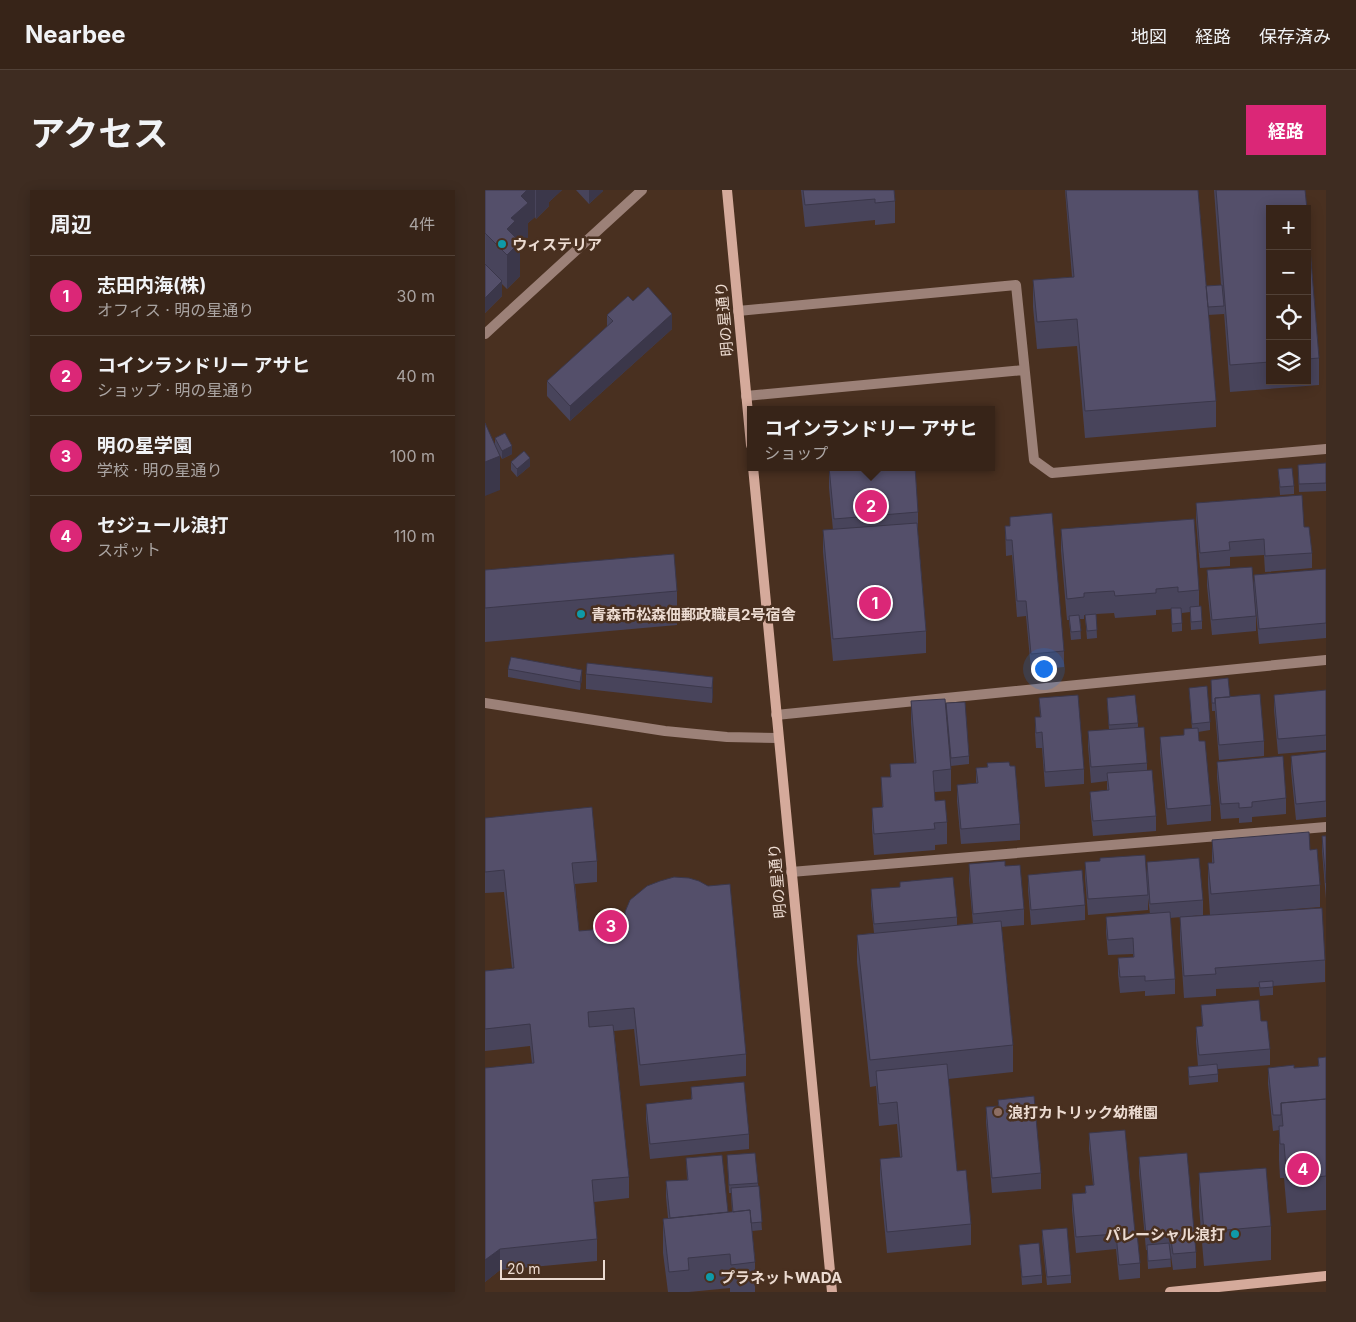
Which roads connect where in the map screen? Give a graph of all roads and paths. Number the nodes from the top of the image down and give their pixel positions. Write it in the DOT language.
graph roads {
  1 [pos="642,190"];
  2 [pos="727,190"];
  3 [pos="738,311"];
  4 [pos="485,334"];
  5 [pos="1024,370"];
  6 [pos="747,396"];
  7 [pos="748,406"];
  8 [pos="1326,449"];
  9 [pos="753,471"];
  10 [pos="1326,660"];
  11 [pos="485,703"];
  12 [pos="776,715"];
  13 [pos="778,738"];
  14 [pos="1326,827"];
  15 [pos="791,872"];
  16 [pos="1326,1276"];
  17 [pos="832,1292"];
  18 [pos="1170,1292"];
  1 -- 4 [label="street"];
  2 -- 3 [label="street, 明の星通り"];
  3 -- 5 [label="street"];
  3 -- 6 [label="street, 明の星通り"];
  5 -- 6 [label="street"];
  5 -- 8 [label="street"];
  6 -- 7 [label="street, 明の星通り"];
  9 -- 12 [label="street, 明の星通り"];
  10 -- 12 [label="street"];
  11 -- 13 [label="street"];
  12 -- 13 [label="street, 明の星通り"];
  13 -- 15 [label="street, 明の星通り"];
  14 -- 15 [label="street"];
  15 -- 17 [label="street, 明の星通り"];
  16 -- 18 [label="street"];
}
